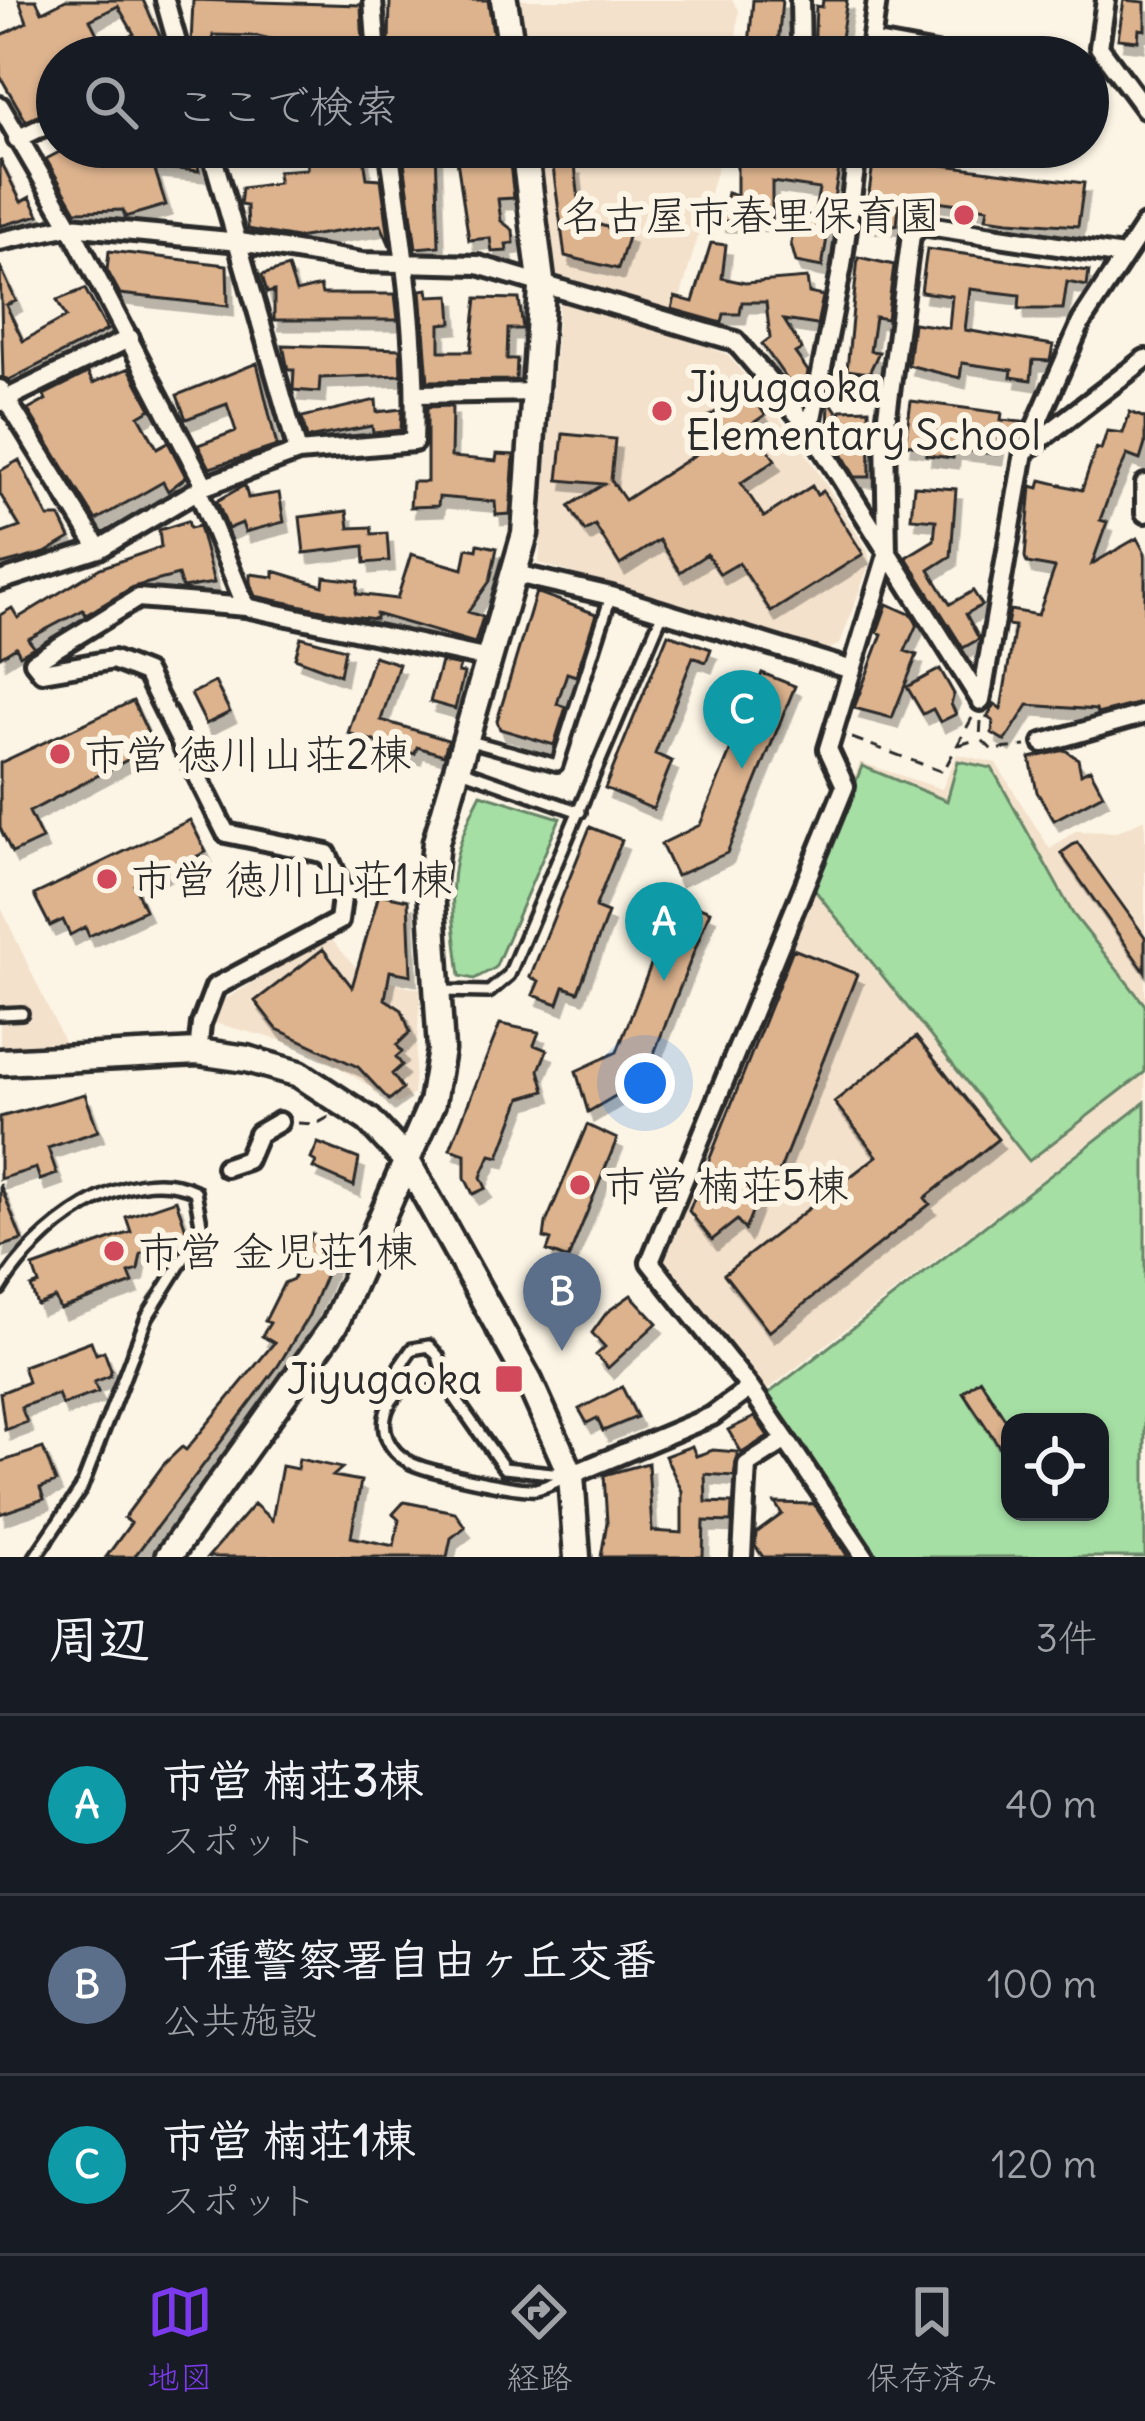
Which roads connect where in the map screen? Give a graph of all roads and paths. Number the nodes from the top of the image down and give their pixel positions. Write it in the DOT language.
graph roads {
  1 [pos="165,0"];
  2 [pos="373,0"];
  3 [pos="504,0"];
  4 [pos="800,0"];
  5 [pos="877,0"];
  6 [pos="1106,0"];
  7 [pos="175,36"];
  8 [pos="376,36"];
  9 [pos="510,36"];
  10 [pos="801,36"];
  11 [pos="872,36"];
  12 [pos="1101,36"];
  13 [pos="1109,60"];
  14 [pos="0,106"];
  15 [pos="1145,110"];
  16 [pos="36,130"];
  17 [pos="17,140"];
  18 [pos="217,168"];
  19 [pos="392,168"];
  20 [pos="527,168"];
  21 [pos="855,168"];
  22 [pos="1145,225"];
  23 [pos="70,226"];
  24 [pos="0,241"];
  25 [pos="240,242"];
  26 [pos="1123,256"];
  27 [pos="405,263"];
  28 [pos="542,288"];
  29 [pos="130,338"];
  30 [pos="1145,359"];
  31 [pos="538,392"];
  32 [pos="416,394"];
  33 [pos="2,397"];
  34 [pos="810,429"];
  35 [pos="298,452"];
  36 [pos="1024,452"];
  37 [pos="1145,484"];
  38 [pos="201,488"];
  39 [pos="1145,513"];
  40 [pos="99,549"];
  41 [pos="887,555"];
  42 [pos="516,574"];
  43 [pos="0,581"];
  44 [pos="611,596"];
  45 [pos="246,607"];
  46 [pos="662,612"];
  47 [pos="489,659"];
  48 [pos="852,670"];
  49 [pos="981,701"];
  50 [pos="1145,714"];
  51 [pos="833,731"];
  52 [pos="980,738"];
  53 [pos="464,740"];
  54 [pos="1043,743"];
  55 [pos="957,746"];
  56 [pos="455,768"];
  57 [pos="580,812"];
  58 [pos="438,991"];
  59 [pos="22,1012"];
  60 [pos="0,1014"];
  61 [pos="198,1052"];
  62 [pos="0,1062"];
  63 [pos="350,1106"];
  64 [pos="278,1122"];
  65 [pos="407,1161"];
  66 [pos="226,1167"];
  67 [pos="0,1289"];
  68 [pos="448,1388"];
  69 [pos="751,1388"];
  70 [pos="394,1394"];
  71 [pos="787,1440"];
  72 [pos="571,1475"];
  73 [pos="34,1557"];
  74 [pos="168,1557"];
  75 [pos="578,1557"];
  76 [pos="742,1557"];
  77 [pos="865,1557"];
  1 -- 7 [label="street"];
  2 -- 8 [label="street"];
  3 -- 9 [label="street"];
  4 -- 10 [label="street"];
  5 -- 11 [label="street"];
  6 -- 12 [label="street"];
  13 -- 15 [label="street"];
  14 -- 17 [label="street"];
  16 -- 17 [label="street"];
  17 -- 23 [label="street"];
  18 -- 25 [label="street"];
  19 -- 27 [label="street"];
  20 -- 28 [label="street"];
  21 -- 34 [label="street"];
  22 -- 26 [label="street"];
  23 -- 24 [label="street"];
  23 -- 25 [label="street"];
  23 -- 29 [label="street"];
  25 -- 27 [label="street"];
  25 -- 35 [label="street"];
  26 -- 36 [label="street"];
  26 -- 41 [label="street"];
  27 -- 28 [label="street"];
  27 -- 32 [label="street"];
  28 -- 31 [label="street"];
  28 -- 34 [label="street"];
  29 -- 33 [label="street"];
  29 -- 38 [label="street"];
  30 -- 36 [label="street"];
  31 -- 32 [label="street"];
  31 -- 42 [label="street"];
  32 -- 35 [label="street"];
  33 -- 40 [label="street"];
  34 -- 41 [label="street"];
  35 -- 38 [label="street"];
  36 -- 49 [label="street"];
  37 -- 39 [label="street"];
  38 -- 40 [label="street"];
  38 -- 45 [label="street"];
  40 -- 43 [label="street"];
  41 -- 48 [label="street"];
  41 -- 49 [label="street"];
  42 -- 44 [label="street"];
  42 -- 47 [label="street"];
  44 -- 46 [label="street"];
  44 -- 53 [label="lane"];
  45 -- 47 [label="street"];
  45 -- 61 [label="street"];
  46 -- 48 [label="street"];
  46 -- 57 [label="lane"];
  47 -- 53 [label="street"];
  48 -- 51 [label="street"];
  49 -- 52 [label="path"];
  49 -- 55 [label="path"];
  50 -- 54 [label="street"];
  51 -- 55 [label="path"];
  51 -- 69 [label="street"];
  52 -- 54 [label="path"];
  52 -- 55 [label="path"];
  53 -- 56 [label="street"];
  56 -- 57 [label="lane"];
  56 -- 58 [label="street"];
  57 -- 58 [label="lane"];
  58 -- 65 [label="street"];
  59 -- 60 [label="lane"];
  61 -- 62 [label="street"];
  61 -- 63 [label="street"];
  63 -- 64 [label="path"];
  63 -- 65 [label="street"];
  64 -- 66 [label="street"];
  65 -- 72 [label="street"];
  65 -- 74 [label="street"];
  67 -- 73 [label="lane"];
  68 -- 70 [label="lane"];
  68 -- 70 [label="lane"];
  68 -- 72 [label="lane"];
  69 -- 71 [label="street"];
  69 -- 72 [label="street"];
  70 -- 72 [label="lane"];
  71 -- 76 [label="street"];
  71 -- 77 [label="street"];
  72 -- 75 [label="street"];
}
